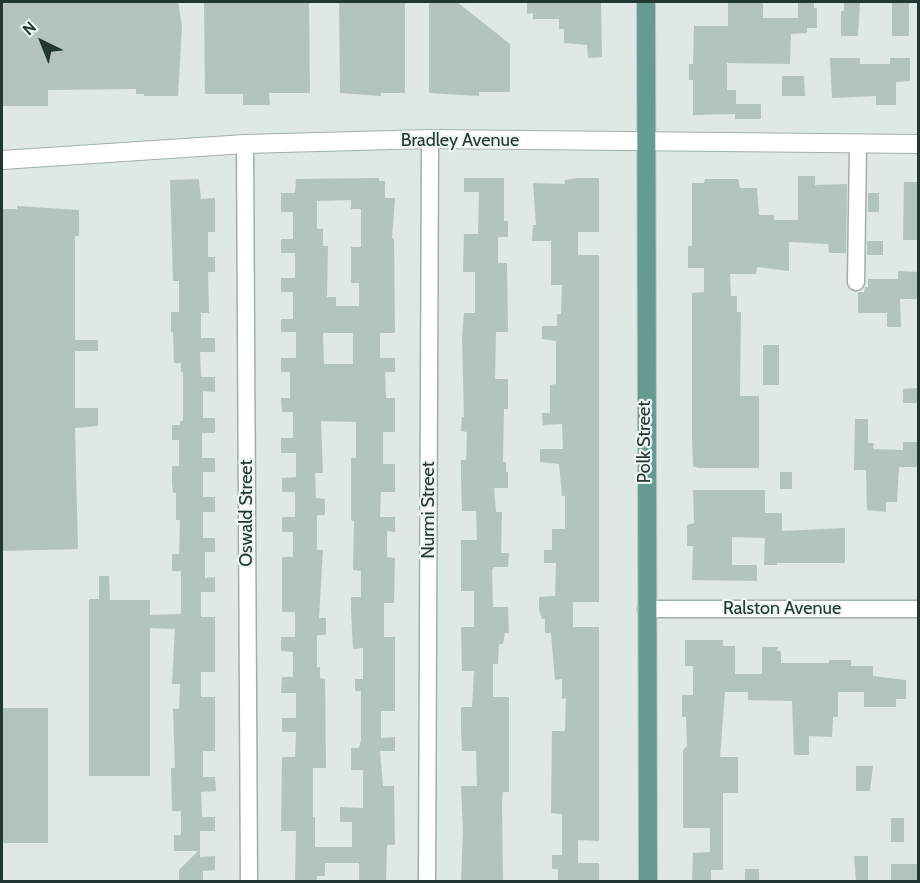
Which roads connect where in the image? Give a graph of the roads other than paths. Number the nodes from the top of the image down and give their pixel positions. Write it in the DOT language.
graph roads {
  1 [pos="646,2"];
  2 [pos="430,140"];
  3 [pos="645,142"];
  4 [pos="245,144"];
  5 [pos="858,144"];
  6 [pos="918,144"];
  7 [pos="2,160"];
  8 [pos="856,282"];
  9 [pos="646,609"];
  10 [pos="918,609"];
  11 [pos="249,882"];
  12 [pos="427,882"];
  13 [pos="648,882"];
  1 -- 3 [label="main road, Polk Street"];
  2 -- 3 [label="street, Bradley Avenue"];
  2 -- 4 [label="street, Bradley Avenue"];
  2 -- 12 [label="street, Nurmi Street"];
  3 -- 5 [label="street, Bradley Avenue"];
  3 -- 9 [label="main road, Polk Street"];
  4 -- 7 [label="street, Bradley Avenue"];
  4 -- 11 [label="street, Oswald Street"];
  5 -- 6 [label="street, Bradley Avenue"];
  5 -- 8 [label="street"];
  9 -- 10 [label="street, Ralston Avenue"];
  9 -- 13 [label="main road, Polk Street"];
}
